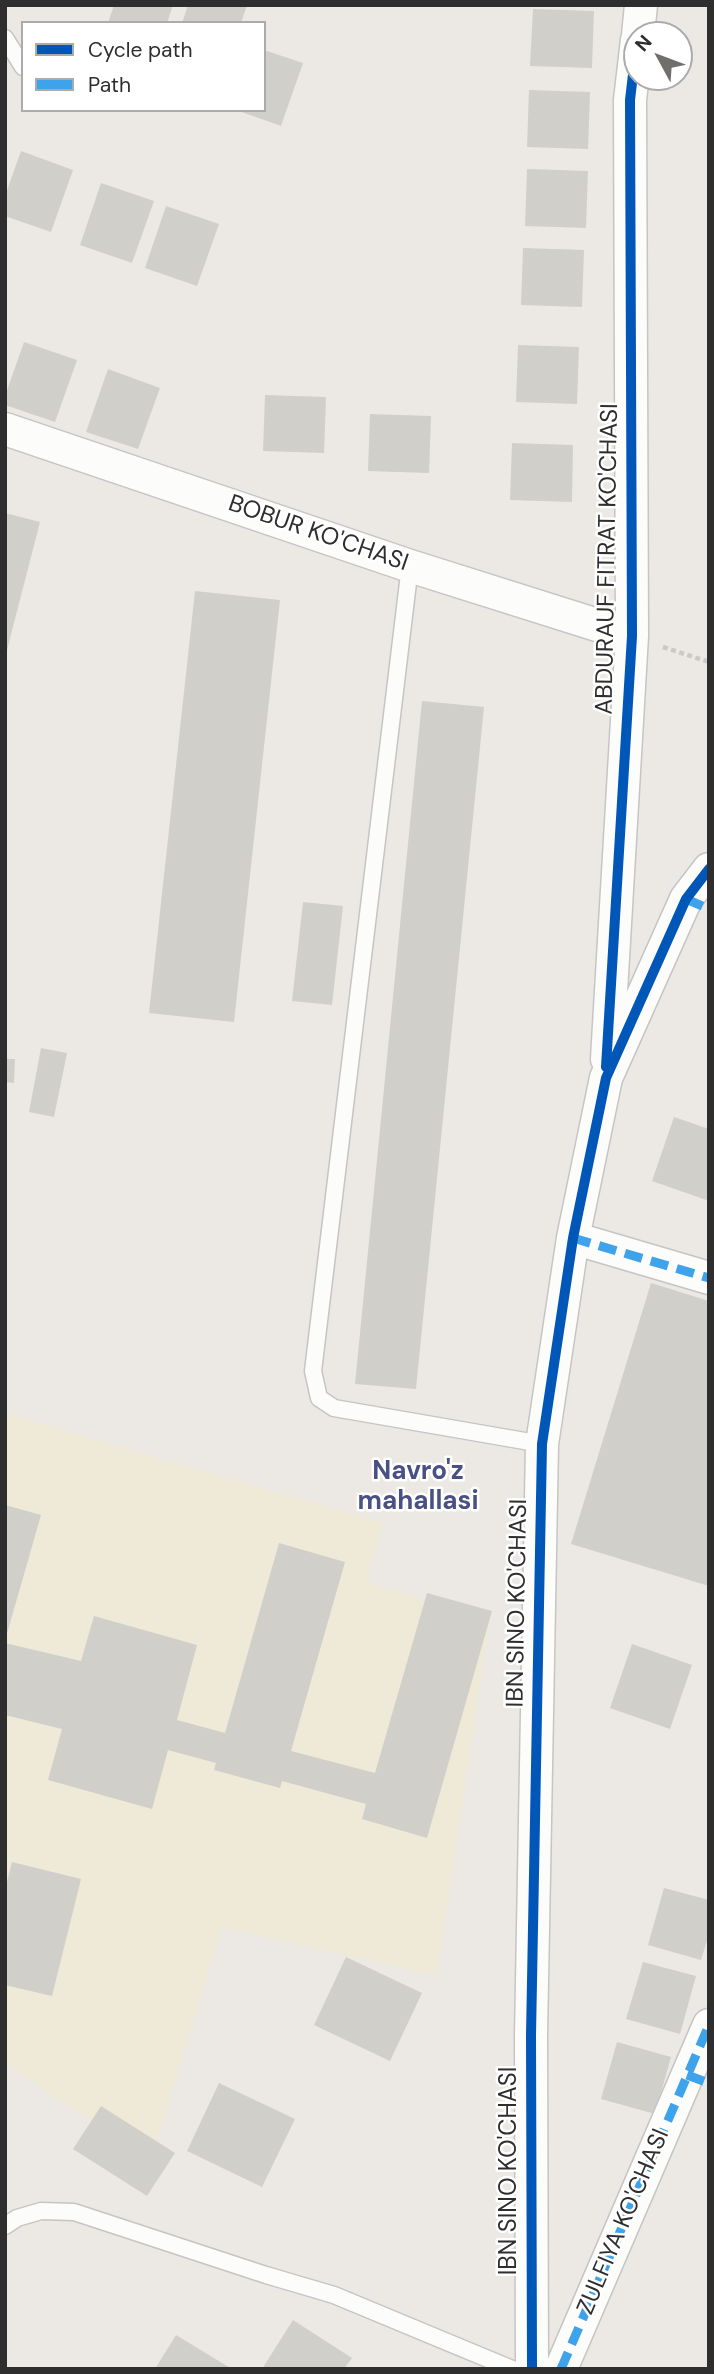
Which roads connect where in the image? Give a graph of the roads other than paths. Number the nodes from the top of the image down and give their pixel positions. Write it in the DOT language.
graph roads {
  1 [pos="5,38"];
  2 [pos="21,65"];
  3 [pos="631,91"];
  4 [pos="5,429"];
  5 [pos="410,566"];
  6 [pos="632,636"];
  7 [pos="709,869"];
  8 [pos="697,904"];
  9 [pos="606,1078"];
  10 [pos="573,1238"];
  11 [pos="709,1278"];
  12 [pos="542,1444"];
  13 [pos="709,2025"];
  14 [pos="698,2079"];
  15 [pos="5,2226"];
  16 [pos="512,2369"];
  17 [pos="532,2369"];
  18 [pos="561,2369"];
  1 -- 2 [label="lane"];
  3 -- 6 [label="street, ABDURAUF FITRAT KO'CHASI"];
  4 -- 5 [label="street, BOBUR KO'CHASI"];
  5 -- 6 [label="street, BOBUR KO'CHASI"];
  5 -- 12 [label="lane"];
  6 -- 9 [label="street, ABDURAUF FITRAT KO'CHASI"];
  7 -- 8 [label="street, IBN SINO KO'CHASI"];
  8 -- 9 [label="street, IBN SINO KO'CHASI"];
  9 -- 10 [label="street, IBN SINO KO'CHASI"];
  10 -- 11 [label="street"];
  10 -- 12 [label="street, IBN SINO KO'CHASI"];
  12 -- 17 [label="street, IBN SINO KO'CHASI"];
  13 -- 14 [label="street, ZULFIYA KO'CHASI"];
  14 -- 18 [label="street, ZULFIYA KO'CHASI"];
  15 -- 16 [label="lane"];
}
